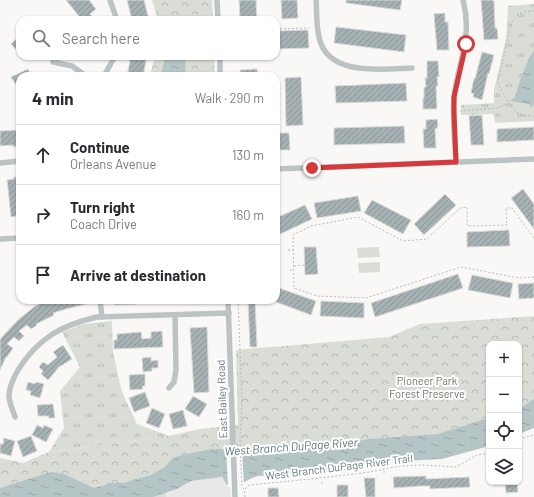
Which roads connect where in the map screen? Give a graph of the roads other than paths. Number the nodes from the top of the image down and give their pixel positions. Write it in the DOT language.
graph roads {
  1 [pos="110,0"];
  2 [pos="217,0"];
  3 [pos="316,0"];
  4 [pos="463,0"];
  5 [pos="116,16"];
  6 [pos="218,16"];
  7 [pos="113,60"];
  8 [pos="220,60"];
  9 [pos="53,62"];
  10 [pos="412,68"];
  11 [pos="80,72"];
  12 [pos="106,72"];
  13 [pos="220,72"];
  14 [pos="534,159"];
  15 [pos="16,161"];
  16 [pos="456,162"];
  17 [pos="0,163"];
  18 [pos="280,169"];
  19 [pos="16,238"];
  20 [pos="0,239"];
  21 [pos="100,304"];
  22 [pos="228,304"];
  23 [pos="229,313"];
  24 [pos="175,315"];
  25 [pos="102,317"];
  26 [pos="169,388"];
  27 [pos="15,417"];
  28 [pos="235,497"];
  1 -- 5 [label="street"];
  2 -- 6 [label="street"];
  3 -- 10 [label="street"];
  4 -- 16 [label="street"];
  7 -- 12 [label="street"];
  8 -- 13 [label="street"];
  9 -- 11 [label="street"];
  14 -- 16 [label="street"];
  15 -- 17 [label="street"];
  16 -- 18 [label="street"];
  19 -- 20 [label="street"];
  21 -- 25 [label="street"];
  22 -- 23 [label="street, East Bailey Road"];
  23 -- 24 [label="street"];
  23 -- 28 [label="street, East Bailey Road"];
  24 -- 25 [label="street"];
  24 -- 26 [label="street"];
  25 -- 27 [label="street"];
}
